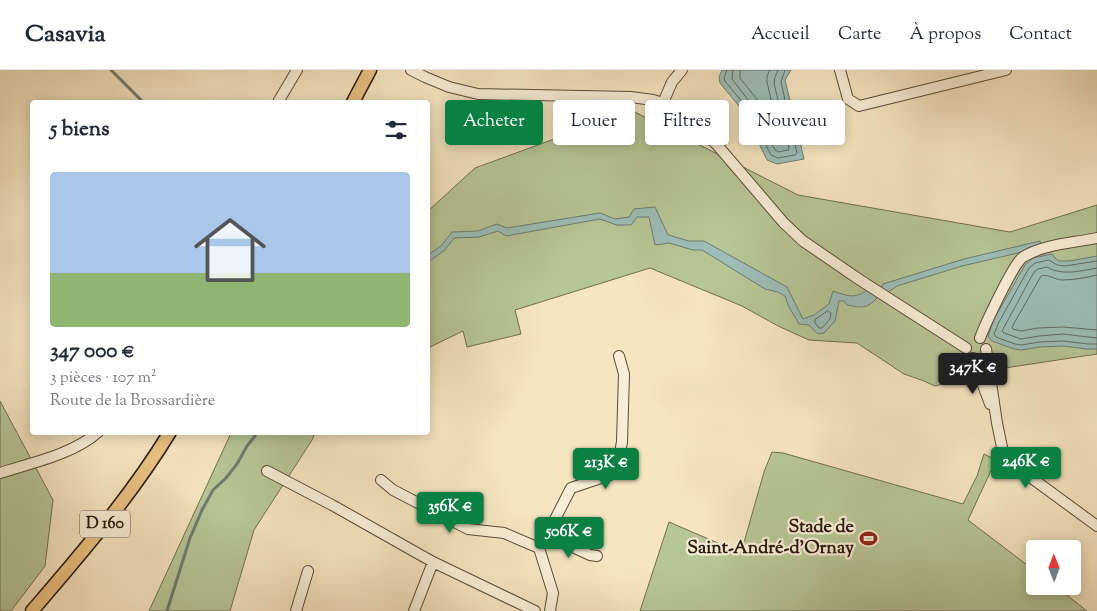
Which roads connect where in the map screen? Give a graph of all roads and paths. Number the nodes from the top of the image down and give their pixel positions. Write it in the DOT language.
graph roads {
  1 [pos="297,70"];
  2 [pos="412,70"];
  3 [pos="682,70"];
  4 [pos="840,70"];
  5 [pos="1006,70"];
  6 [pos="370,71"];
  7 [pos="971,74"];
  8 [pos="279,100"];
  9 [pos="354,100"];
  10 [pos="653,100"];
  11 [pos="664,100"];
  12 [pos="717,145"];
  13 [pos="1097,238"];
  14 [pos="980,338"];
  15 [pos="966,348"];
  16 [pos="986,349"];
  17 [pos="618,356"];
  18 [pos="973,358"];
  19 [pos="997,423"];
  20 [pos="94,435"];
  21 [pos="168,435"];
  22 [pos="267,471"];
  23 [pos="0,473"];
  24 [pos="381,480"];
  25 [pos="1097,526"];
  26 [pos="547,535"];
  27 [pos="539,548"];
  28 [pos="598,556"];
  29 [pos="433,562"];
  30 [pos="308,570"];
  31 [pos="32,611"];
  32 [pos="296,611"];
  33 [pos="414,611"];
  34 [pos="535,611"];
  35 [pos="550,611"];
  1 -- 8 [label="street"];
  2 -- 10 [label="street"];
  3 -- 11 [label="street"];
  4 -- 7 [label="street"];
  5 -- 7 [label="street"];
  6 -- 9 [label="main road"];
  12 -- 15 [label="street"];
  13 -- 14 [label="street"];
  14 -- 15 [label="street"];
  14 -- 16 [label="street"];
  15 -- 18 [label="street"];
  16 -- 18 [label="street"];
  16 -- 19 [label="street"];
  17 -- 26 [label="street"];
  18 -- 19 [label="street"];
  19 -- 25 [label="street"];
  20 -- 23 [label="street"];
  21 -- 31 [label="main road, D 160"];
  22 -- 29 [label="street"];
  24 -- 27 [label="street"];
  26 -- 27 [label="street"];
  26 -- 28 [label="street"];
  27 -- 35 [label="street"];
  29 -- 33 [label="street"];
  29 -- 34 [label="street"];
  30 -- 32 [label="street"];
}
